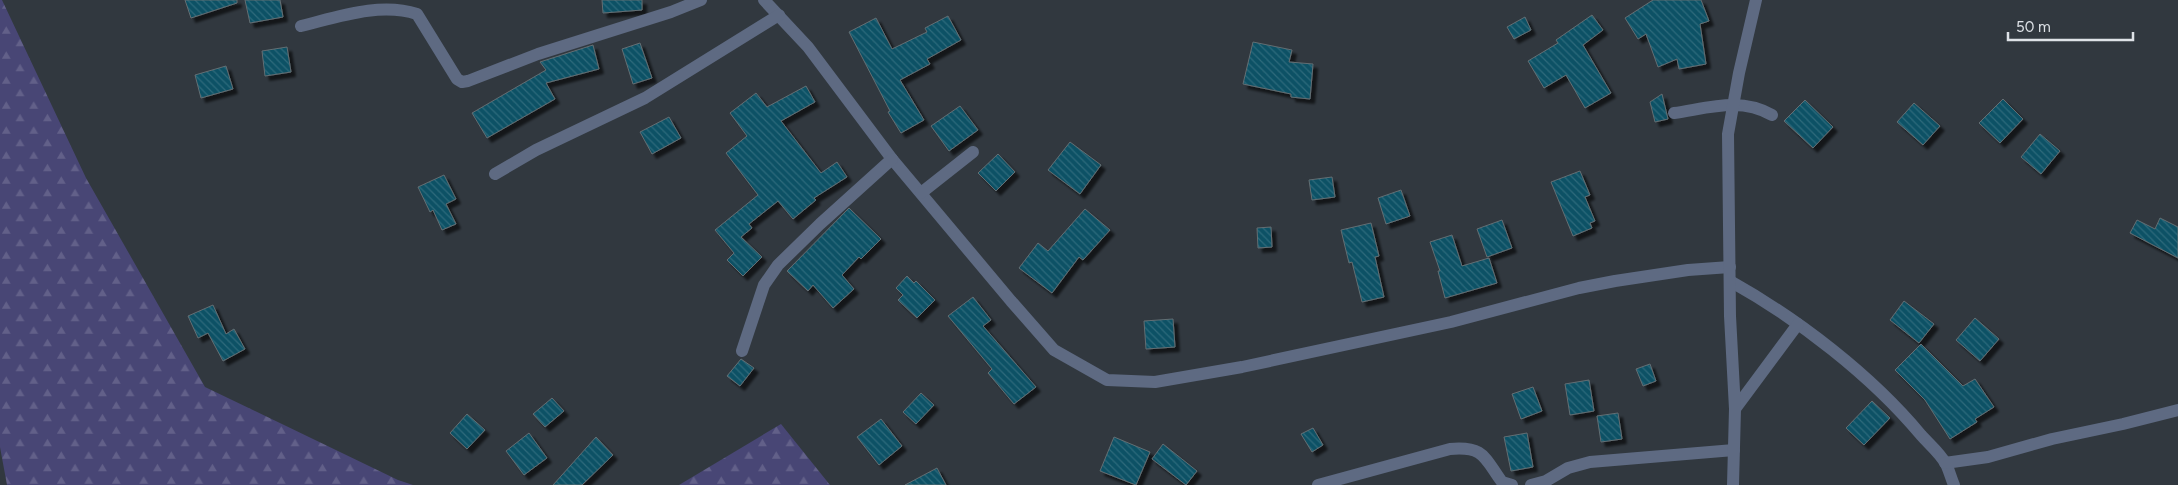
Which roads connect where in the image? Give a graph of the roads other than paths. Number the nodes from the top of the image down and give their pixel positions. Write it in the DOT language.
graph roads {
  1 [pos="701,0"];
  2 [pos="764,0"];
  3 [pos="1756,0"];
  4 [pos="779,15"];
  5 [pos="301,26"];
  6 [pos="1734,104"];
  7 [pos="1674,113"];
  8 [pos="1772,115"];
  9 [pos="973,152"];
  10 [pos="892,159"];
  11 [pos="494,174"];
  12 [pos="921,193"];
  13 [pos="1730,267"];
  14 [pos="1730,281"];
  15 [pos="1798,324"];
  16 [pos="742,351"];
  17 [pos="1735,409"];
  18 [pos="2178,410"];
  19 [pos="1734,450"];
  20 [pos="1945,463"];
  21 [pos="1318,485"];
  22 [pos="1512,485"];
  23 [pos="1531,485"];
  24 [pos="1733,485"];
  25 [pos="1954,485"];
  1 -- 5 [label="street"];
  2 -- 4 [label="street"];
  3 -- 6 [label="street"];
  4 -- 10 [label="street"];
  4 -- 11 [label="street"];
  6 -- 7 [label="street"];
  6 -- 8 [label="street"];
  6 -- 13 [label="street"];
  9 -- 12 [label="street"];
  10 -- 12 [label="street"];
  10 -- 16 [label="street"];
  12 -- 13 [label="street"];
  13 -- 14 [label="street"];
  14 -- 15 [label="street"];
  14 -- 17 [label="street"];
  15 -- 17 [label="street"];
  15 -- 20 [label="street"];
  17 -- 19 [label="street"];
  18 -- 20 [label="street"];
  19 -- 23 [label="street"];
  19 -- 24 [label="street"];
  20 -- 25 [label="street"];
  21 -- 22 [label="street"];
}
